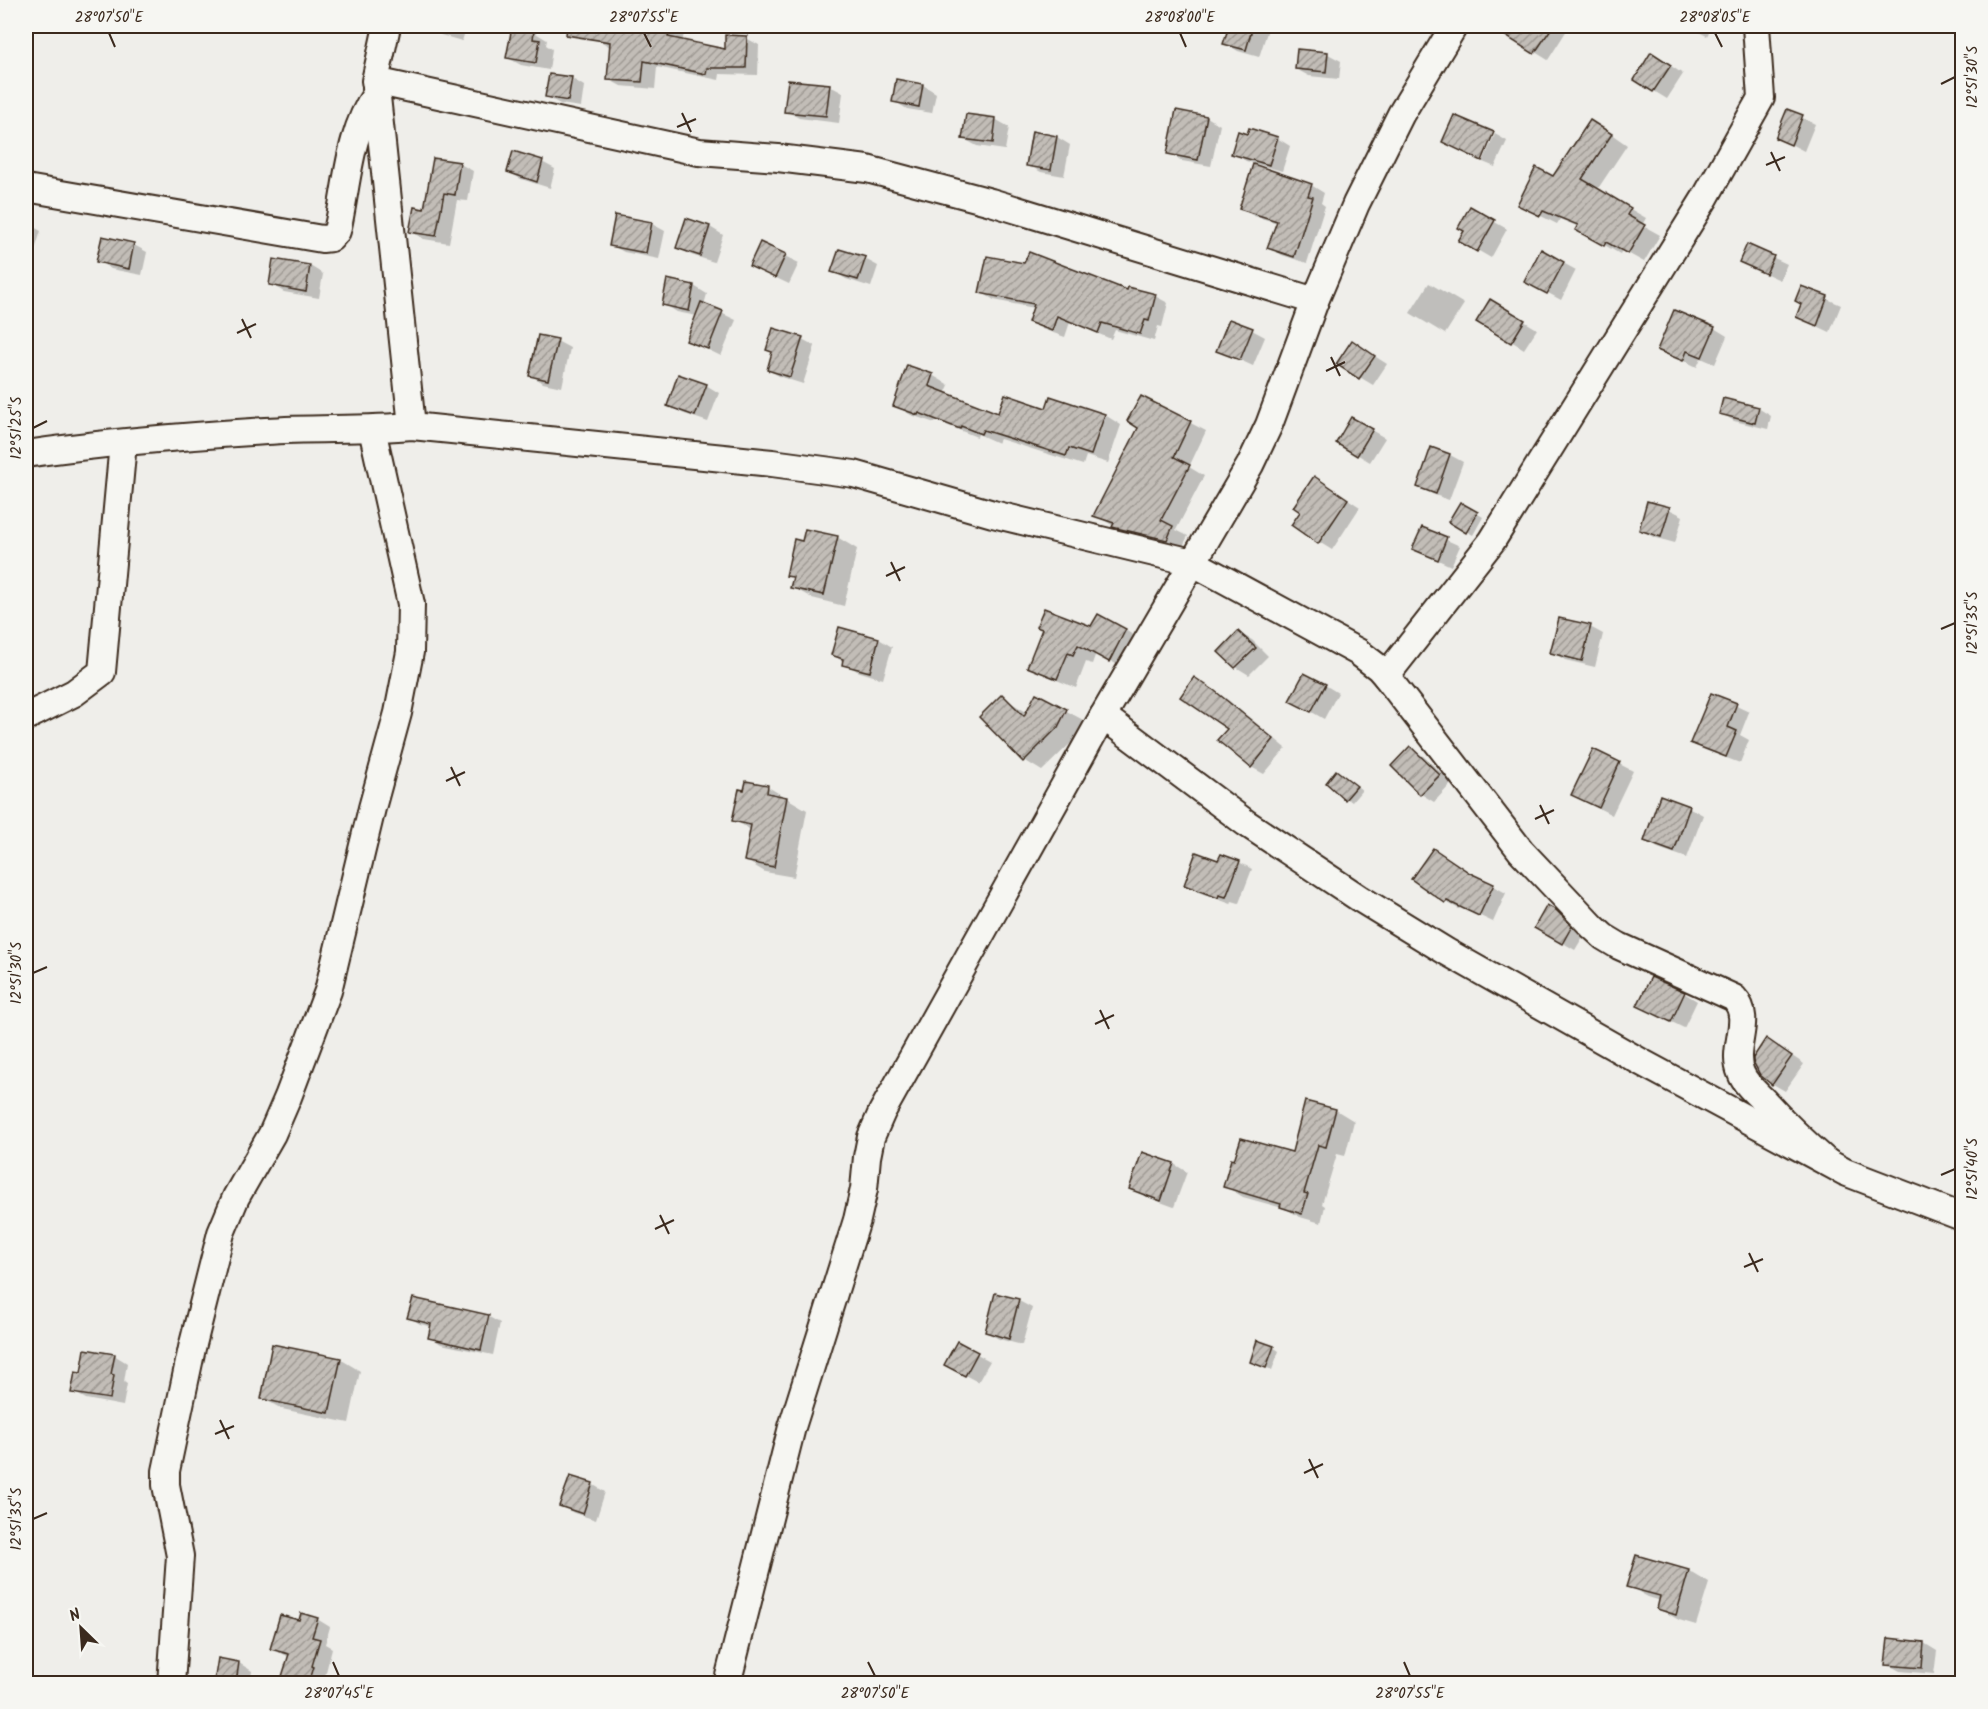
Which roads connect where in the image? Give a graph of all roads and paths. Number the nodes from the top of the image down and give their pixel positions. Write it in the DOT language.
graph roads {
  1 [pos="387,26"];
  2 [pos="1454,26"];
  3 [pos="1756,26"];
  4 [pos="376,88"];
  5 [pos="26,188"];
  6 [pos="1314,302"];
  7 [pos="412,426"];
  8 [pos="372,429"];
  9 [pos="123,443"];
  10 [pos="26,454"];
  11 [pos="1192,562"];
  12 [pos="1386,676"];
  13 [pos="1103,716"];
  14 [pos="26,717"];
  15 [pos="1827,1162"];
  16 [pos="1962,1217"];
  17 [pos="171,1683"];
  18 [pos="727,1683"];
  1 -- 4 [label="street"];
  2 -- 6 [label="street"];
  3 -- 12 [label="street"];
  4 -- 5 [label="street"];
  4 -- 6 [label="street"];
  4 -- 7 [label="street"];
  6 -- 11 [label="street"];
  7 -- 8 [label="street"];
  7 -- 11 [label="street"];
  8 -- 9 [label="street"];
  8 -- 17 [label="street"];
  9 -- 10 [label="street"];
  9 -- 14 [label="street"];
  11 -- 12 [label="street"];
  11 -- 13 [label="street"];
  12 -- 15 [label="street"];
  13 -- 15 [label="street"];
  13 -- 18 [label="street"];
  15 -- 16 [label="street"];
}
